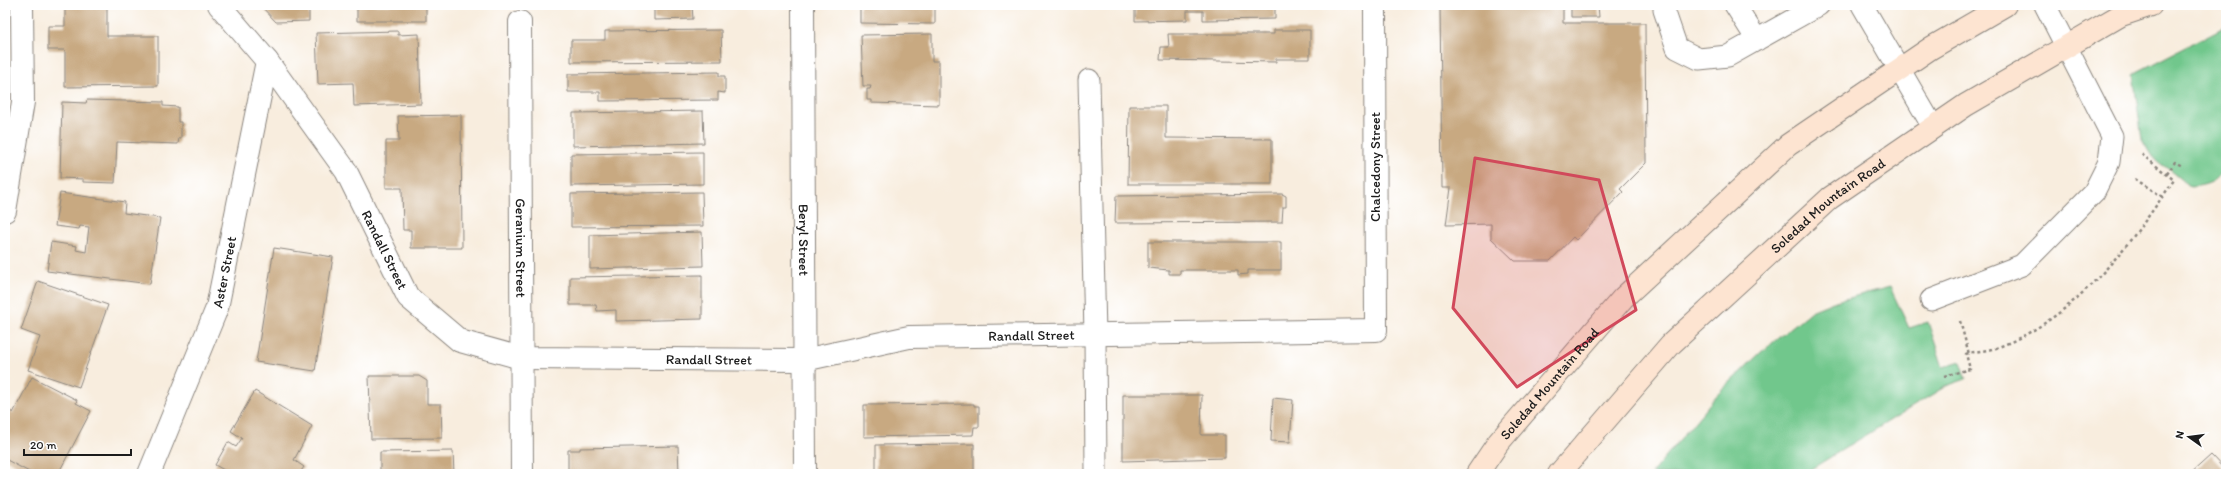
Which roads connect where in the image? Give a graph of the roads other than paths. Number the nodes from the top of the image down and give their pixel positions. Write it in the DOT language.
graph roads {
  1 [pos="22,5"];
  2 [pos="219,5"];
  3 [pos="802,5"];
  4 [pos="1375,5"];
  5 [pos="1665,5"];
  6 [pos="1735,5"];
  7 [pos="1819,5"];
  8 [pos="1862,5"];
  9 [pos="2004,5"];
  10 [pos="2045,5"];
  11 [pos="2151,5"];
  12 [pos="520,22"];
  13 [pos="1757,40"];
  14 [pos="2067,46"];
  15 [pos="267,61"];
  16 [pos="1899,70"];
  17 [pos="1089,80"];
  18 [pos="1933,127"];
  19 [pos="5,211"];
  20 [pos="1931,300"];
  21 [pos="1376,330"];
  22 [pos="1095,334"];
  23 [pos="521,358"];
  24 [pos="804,360"];
  25 [pos="149,474"];
  26 [pos="522,474"];
  27 [pos="805,474"];
  28 [pos="1096,474"];
  29 [pos="1477,474"];
  30 [pos="1559,474"];
  1 -- 19 [label="street"];
  2 -- 15 [label="street, Randall Street"];
  3 -- 24 [label="street, Beryl Street"];
  4 -- 21 [label="street, Chalcedony Street"];
  5 -- 13 [label="lane"];
  6 -- 13 [label="lane"];
  7 -- 13 [label="lane"];
  8 -- 16 [label="lane"];
  9 -- 16 [label="main road, Soledad Mountain Road"];
  10 -- 14 [label="lane"];
  11 -- 14 [label="main road, Soledad Mountain Road"];
  12 -- 23 [label="street, Geranium Street"];
  14 -- 18 [label="main road, Soledad Mountain Road"];
  14 -- 20 [label="lane"];
  15 -- 23 [label="street, Randall Street"];
  15 -- 25 [label="street, Aster Street"];
  16 -- 18 [label="lane"];
  16 -- 29 [label="main road, Soledad Mountain Road"];
  17 -- 22 [label="lane"];
  18 -- 30 [label="main road, Soledad Mountain Road"];
  21 -- 22 [label="street, Randall Street"];
  22 -- 24 [label="street, Randall Street"];
  22 -- 28 [label="lane"];
  23 -- 24 [label="street, Randall Street"];
  23 -- 26 [label="street, Geranium Street"];
  24 -- 27 [label="street, Beryl Street"];
}
